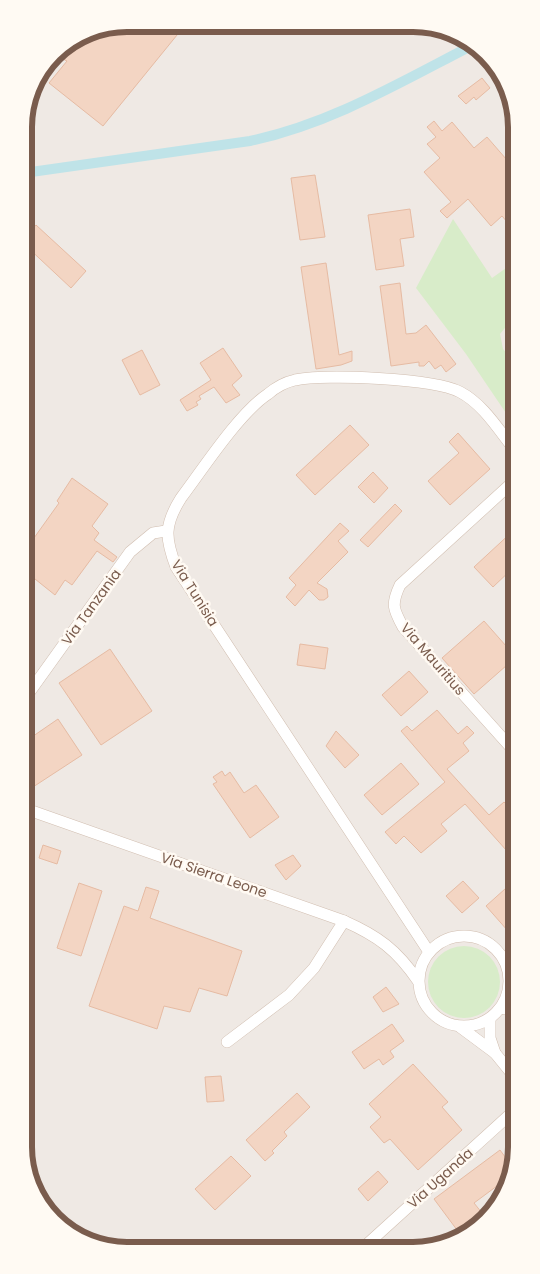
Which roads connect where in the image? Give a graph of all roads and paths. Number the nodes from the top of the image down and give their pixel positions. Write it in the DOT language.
graph roads {
  1 [pos="508,442"];
  2 [pos="508,487"];
  3 [pos="166,532"];
  4 [pos="32,688"];
  5 [pos="507,744"];
  6 [pos="32,811"];
  7 [pos="344,921"];
  8 [pos="397,952"];
  9 [pos="427,955"];
  10 [pos="507,960"];
  11 [pos="418,981"];
  12 [pos="507,999"];
  13 [pos="501,1008"];
  14 [pos="507,1009"];
  15 [pos="490,1019"];
  16 [pos="460,1027"];
  17 [pos="227,1042"];
  18 [pos="496,1053"];
  19 [pos="507,1067"];
  20 [pos="507,1117"];
  21 [pos="370,1242"];
  1 -- 3 [label="street"];
  2 -- 5 [label="street, Via Mauritius"];
  3 -- 4 [label="street, Via Tanzania"];
  3 -- 9 [label="street, Via Tunisia"];
  6 -- 7 [label="street, Via Sierra Leone"];
  7 -- 8 [label="street, Via Sierra Leone"];
  7 -- 17 [label="street"];
  8 -- 9 [label="street, Via Sierra Leone"];
  8 -- 11 [label="street, Via Sierra Leone"];
  9 -- 10 [label="street"];
  9 -- 11 [label="street"];
  11 -- 16 [label="street"];
  12 -- 13 [label="street"];
  13 -- 14 [label="street"];
  13 -- 15 [label="street"];
  15 -- 16 [label="street"];
  15 -- 18 [label="street"];
  16 -- 18 [label="street"];
  18 -- 19 [label="street"];
  20 -- 21 [label="street, Via Uganda"];
}
